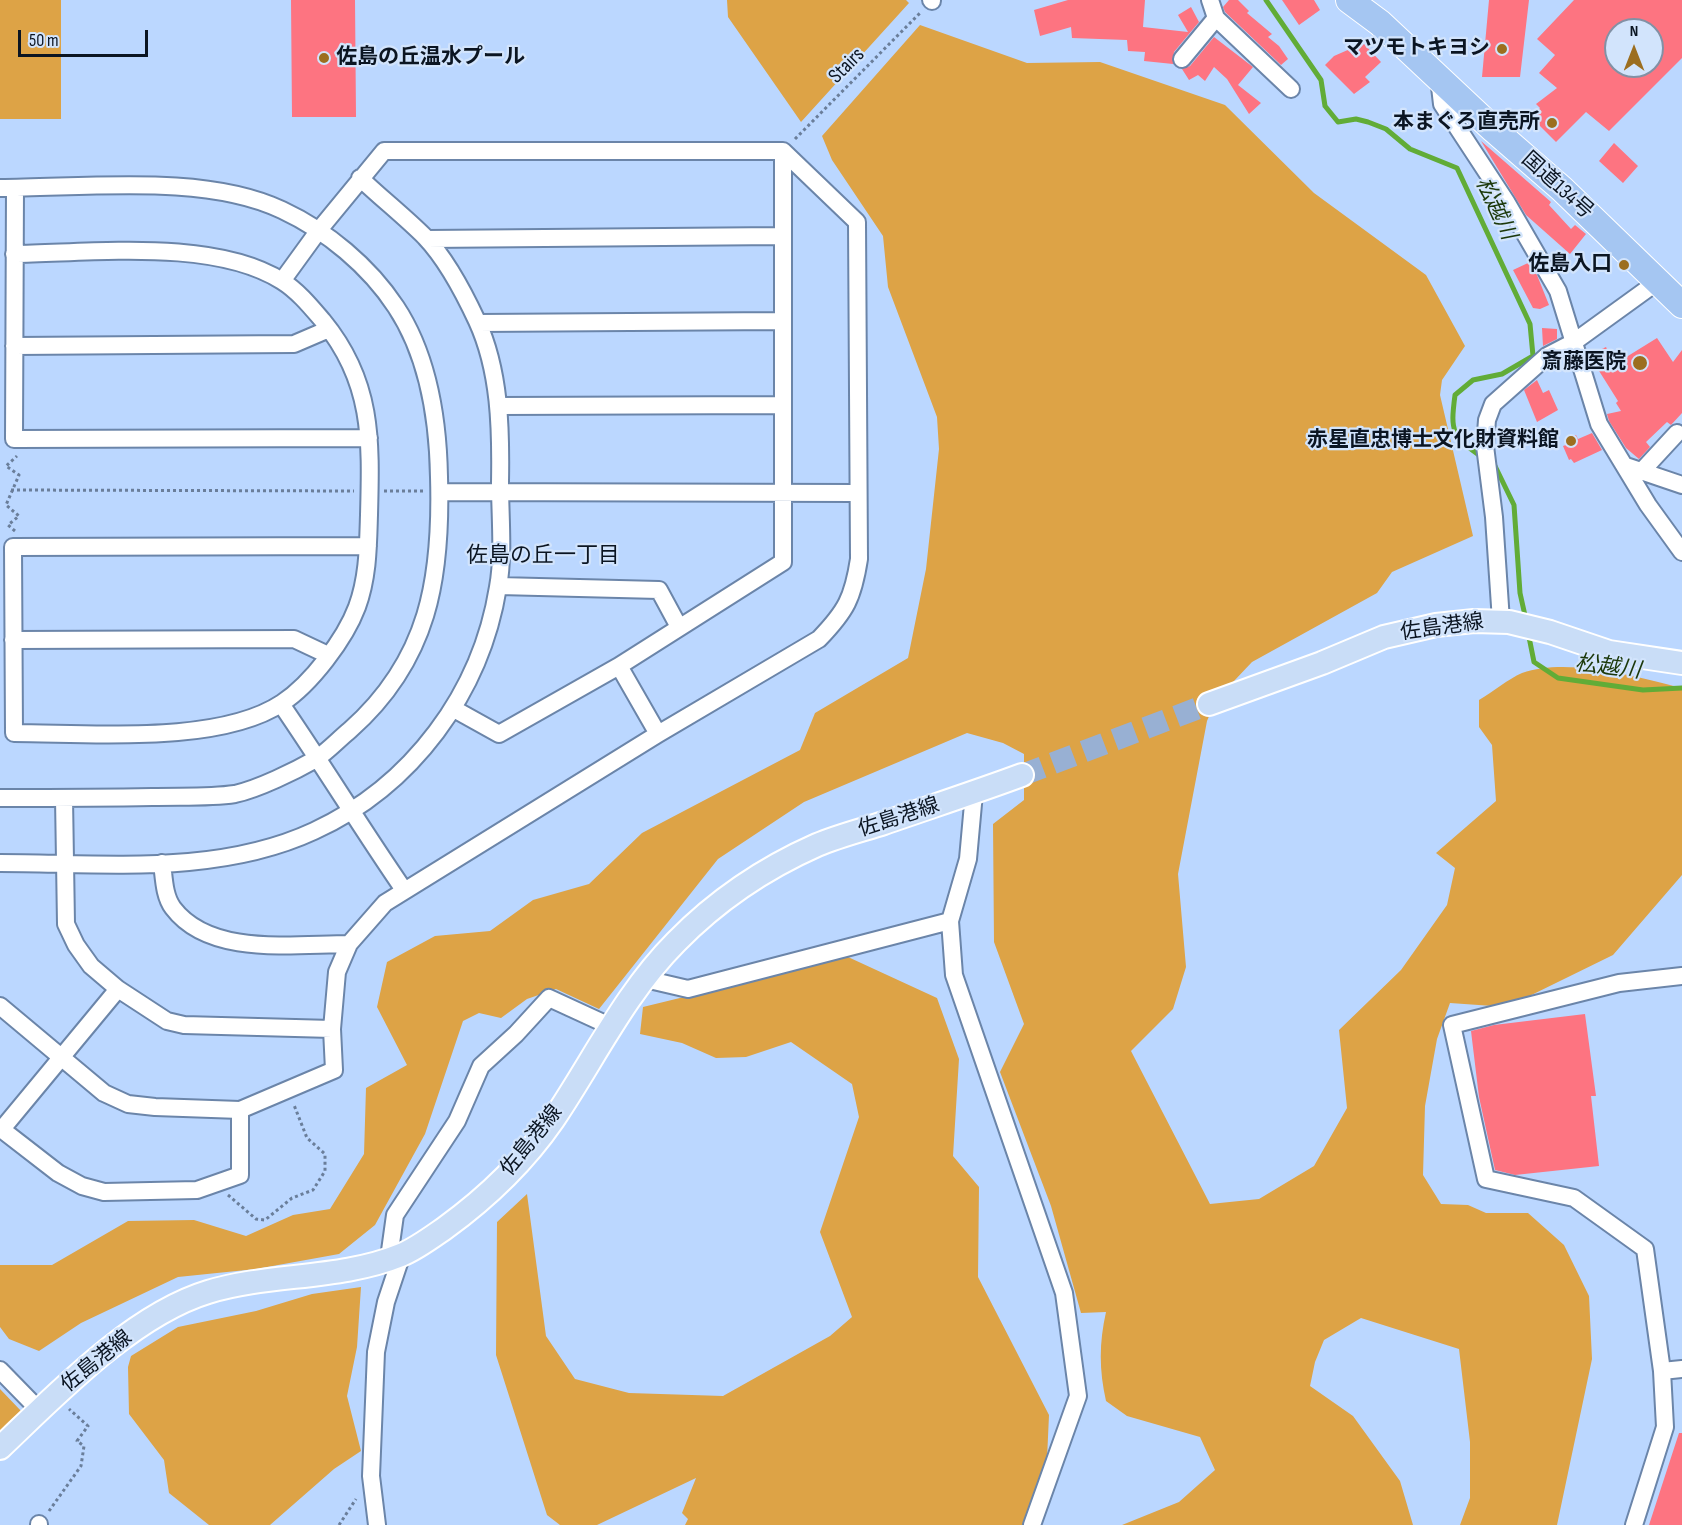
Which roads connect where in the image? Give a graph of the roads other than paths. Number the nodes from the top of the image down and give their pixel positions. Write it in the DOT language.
graph roads {
  1 [pos="1210,0"];
  2 [pos="1349,0"];
  3 [pos="1216,18"];
  4 [pos="1182,59"];
  5 [pos="1439,78"];
  6 [pos="1291,89"];
  7 [pos="783,151"];
  8 [pos="360,178"];
  9 [pos="7,188"];
  10 [pos="319,230"];
  11 [pos="781,236"];
  12 [pos="427,239"];
  13 [pos="14,254"];
  14 [pos="282,281"];
  15 [pos="1657,282"];
  16 [pos="1682,304"];
  17 [pos="782,321"];
  18 [pos="478,323"];
  19 [pos="330,329"];
  20 [pos="1574,342"];
  21 [pos="14,346"];
  22 [pos="782,405"];
  23 [pos="498,406"];
  24 [pos="1677,433"];
  25 [pos="369,438"];
  26 [pos="1634,469"];
  27 [pos="1682,485"];
  28 [pos="782,491"];
  29 [pos="440,492"];
  30 [pos="500,492"];
  31 [pos="858,493"];
  32 [pos="368,546"];
  33 [pos="1682,552"];
  34 [pos="499,586"];
  35 [pos="1505,621"];
  36 [pos="679,627"];
  37 [pos="13,640"];
  38 [pos="328,655"];
  39 [pos="1682,663"];
  40 [pos="619,666"];
  41 [pos="281,704"];
  42 [pos="1209,705"];
  43 [pos="454,709"];
  44 [pos="658,734"];
  45 [pos="318,758"];
  46 [pos="1022,775"];
  47 [pos="974,793"];
  48 [pos="0,798"];
  49 [pos="64,798"];
  50 [pos="350,812"];
  51 [pos="0,863"];
  52 [pos="64,863"];
  53 [pos="162,863"];
  54 [pos="404,890"];
  55 [pos="950,921"];
  56 [pos="349,944"];
  57 [pos="1682,976"];
  58 [pos="645,979"];
  59 [pos="118,989"];
  60 [pos="0,1006"];
  61 [pos="612,1027"];
  62 [pos="332,1029"];
  63 [pos="60,1057"];
  64 [pos="240,1110"];
  65 [pos="1,1128"];
  66 [pos="396,1256"];
  67 [pos="1682,1369"];
  68 [pos="0,1370"];
  69 [pos="1662,1371"];
  70 [pos="47,1404"];
  71 [pos="0,1448"];
  72 [pos="377,1525"];
  73 [pos="1032,1525"];
  74 [pos="1634,1525"];
  1 -- 3 [label="street"];
  2 -- 5 [label="highway, 国道134号"];
  3 -- 4 [label="street"];
  3 -- 6 [label="street"];
  5 -- 15 [label="highway, 国道134号"];
  5 -- 20 [label="street"];
  7 -- 8 [label="street"];
  7 -- 11 [label="street"];
  7 -- 31 [label="street"];
  8 -- 10 [label="street"];
  8 -- 12 [label="street"];
  9 -- 10 [label="street"];
  9 -- 13 [label="street"];
  10 -- 14 [label="street"];
  10 -- 29 [label="street"];
  11 -- 12 [label="street"];
  11 -- 17 [label="street"];
  12 -- 18 [label="street"];
  13 -- 14 [label="street"];
  13 -- 21 [label="street"];
  14 -- 19 [label="street"];
  15 -- 16 [label="highway, 国道134号"];
  15 -- 20 [label="street"];
  17 -- 18 [label="street"];
  17 -- 22 [label="street"];
  18 -- 23 [label="street"];
  19 -- 21 [label="street"];
  19 -- 25 [label="street"];
  20 -- 26 [label="street"];
  20 -- 35 [label="street"];
  21 -- 25 [label="street"];
  22 -- 23 [label="street"];
  22 -- 28 [label="street"];
  23 -- 30 [label="street"];
  24 -- 26 [label="street"];
  25 -- 32 [label="street"];
  26 -- 27 [label="street"];
  26 -- 33 [label="street"];
  28 -- 30 [label="street"];
  28 -- 31 [label="street"];
  28 -- 36 [label="street"];
  29 -- 30 [label="street"];
  29 -- 45 [label="street"];
  30 -- 34 [label="street"];
  31 -- 44 [label="street"];
  32 -- 37 [label="street"];
  32 -- 38 [label="street"];
  34 -- 36 [label="street"];
  34 -- 43 [label="street"];
  35 -- 39 [label="main road, 佐島港線"];
  35 -- 42 [label="main road, 佐島港線"];
  36 -- 40 [label="street"];
  37 -- 38 [label="street"];
  37 -- 41 [label="street"];
  38 -- 41 [label="street"];
  40 -- 43 [label="street"];
  40 -- 44 [label="street"];
  41 -- 45 [label="street"];
  43 -- 50 [label="street"];
  44 -- 54 [label="street"];
  45 -- 49 [label="street"];
  45 -- 50 [label="street"];
  46 -- 47 [label="main road, 佐島港線"];
  47 -- 55 [label="street"];
  47 -- 58 [label="main road, 佐島港線"];
  48 -- 49 [label="street"];
  49 -- 52 [label="street"];
  50 -- 53 [label="street"];
  50 -- 54 [label="street"];
  51 -- 52 [label="street"];
  52 -- 53 [label="street"];
  52 -- 59 [label="street"];
  53 -- 56 [label="street"];
  54 -- 56 [label="street"];
  55 -- 58 [label="street"];
  55 -- 73 [label="street"];
  56 -- 62 [label="street"];
  57 -- 69 [label="street"];
  58 -- 61 [label="main road, 佐島港線"];
  59 -- 62 [label="street"];
  59 -- 63 [label="street"];
  60 -- 63 [label="street"];
  61 -- 66 [label="main road, 佐島港線"];
  61 -- 66 [label="street"];
  62 -- 64 [label="street"];
  63 -- 64 [label="street"];
  63 -- 65 [label="street"];
  64 -- 65 [label="street"];
  66 -- 70 [label="main road, 佐島港線"];
  66 -- 72 [label="street"];
  67 -- 69 [label="street"];
  68 -- 70 [label="street"];
  69 -- 74 [label="street"];
  70 -- 71 [label="main road, 佐島港線"];
}
